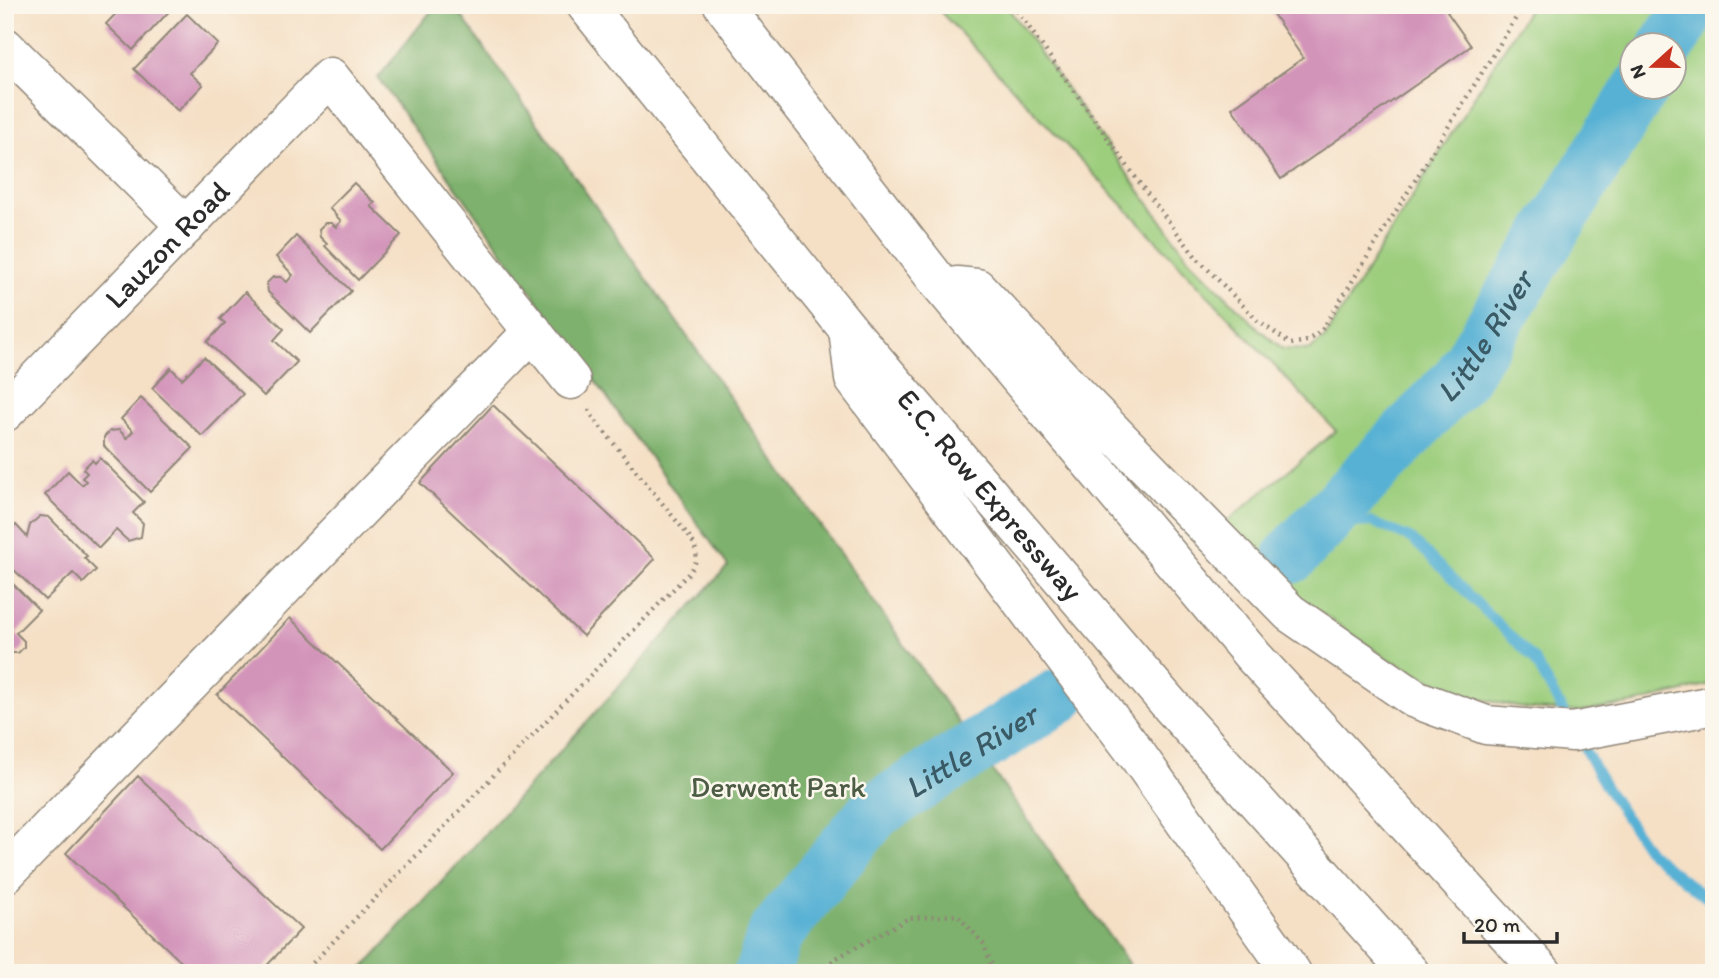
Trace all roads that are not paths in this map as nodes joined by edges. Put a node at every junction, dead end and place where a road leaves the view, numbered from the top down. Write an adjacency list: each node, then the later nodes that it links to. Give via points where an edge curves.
1 (586, 5): 6 (main road, E.C. Row Expressway)
2 (723, 5): 5 (main road)
3 (5, 47): 4 (main road)
4 (186, 226): 7 (main road, Lauzon Road, via 330,77); 9 (main road, Lauzon Road)
5 (940, 284): 10 (main road, via 977,288 1290,613 1415,699 1486,725 1573,732); 14 (main road, via 1253,656)
6 (848, 328): 12 (main road, via 854,379 1138,756); 13 (main road, E.C. Row Expressway, via 1170,705)
7 (533, 331): 8 (main road); 11 (main road)
8 (571, 380)
9 (5, 412)
10 (1714, 705)
11 (5, 874)
12 (1292, 973)
13 (1410, 973)
14 (1543, 973)

